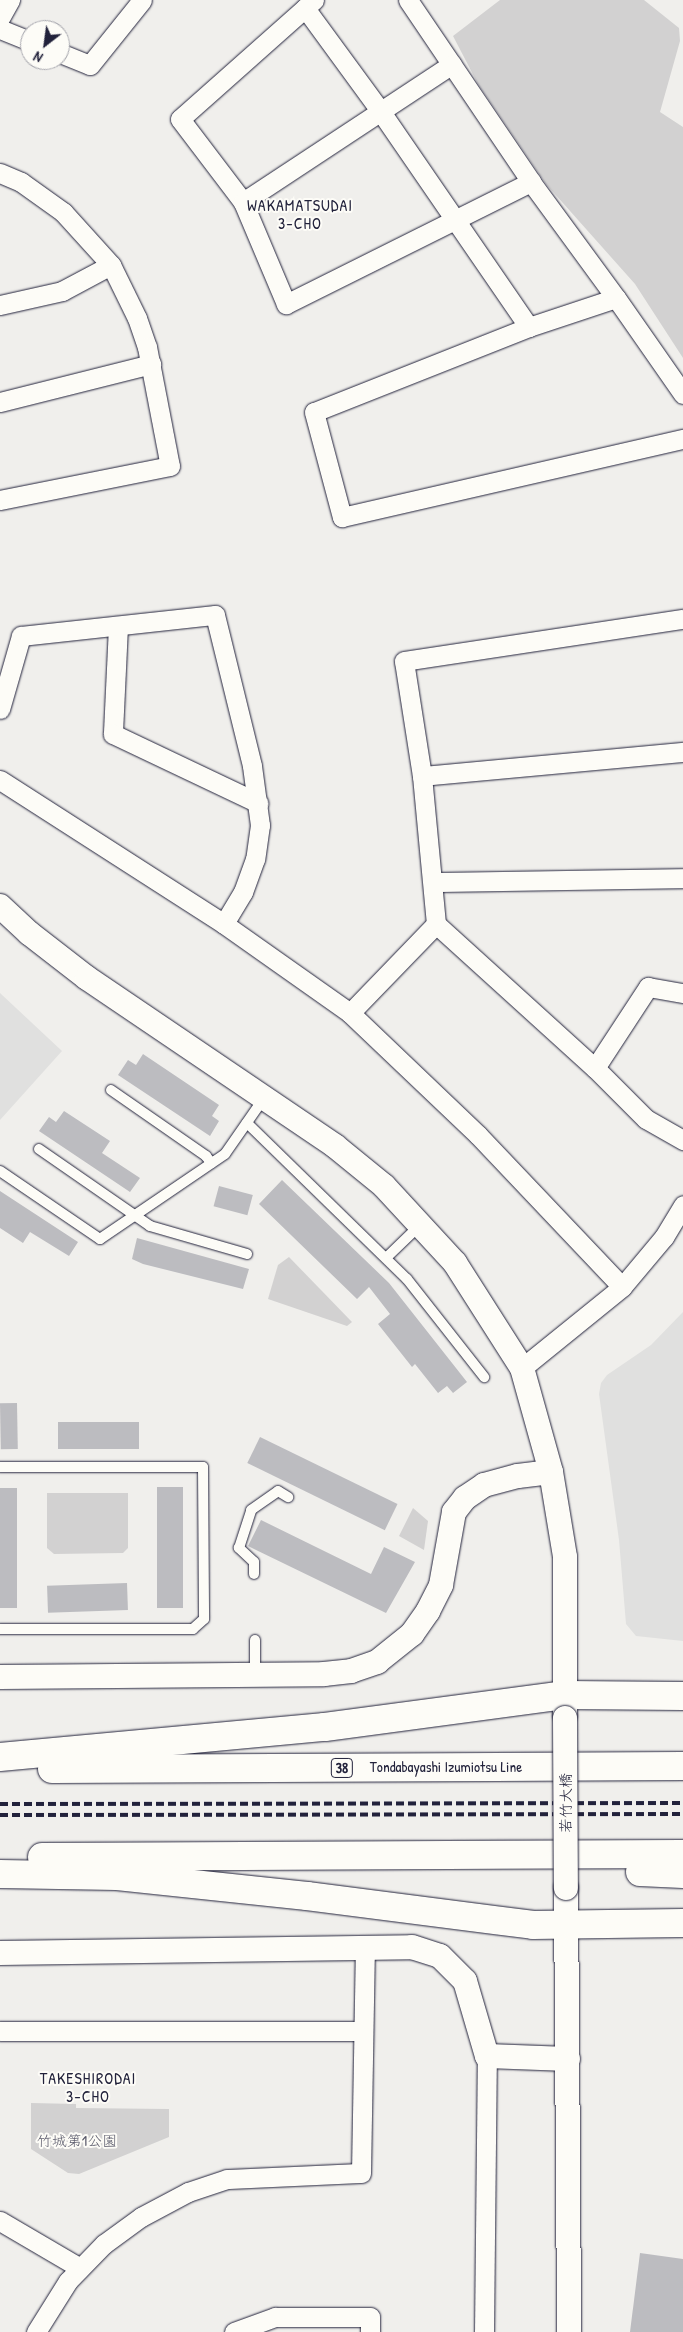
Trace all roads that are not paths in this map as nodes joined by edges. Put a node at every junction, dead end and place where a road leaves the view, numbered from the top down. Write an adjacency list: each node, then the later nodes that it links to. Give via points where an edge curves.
1 (10, 0): 5 (street)
2 (142, 0): 8 (street, via 90,64)
3 (408, 0): 9 (street)
4 (310, 4): 10 (street); 13 (street, via 180,119)
5 (0, 18)
6 (0, 29): 7 (street)
7 (20, 37)
8 (70, 57)
9 (452, 64): 10 (street); 12 (street)
10 (381, 112): 13 (street); 14 (street)
11 (0, 173): 15 (street, via 21,182 63,212)
12 (531, 182): 14 (street); 16 (street)
13 (243, 202): 14 (street, via 286,304)
14 (455, 222): 18 (street)
15 (111, 265): 17 (street, via 62,291); 19 (street, via 137,318)
16 (616, 298): 18 (street); 20 (street)
17 (0, 305)
18 (529, 327): 22 (street, via 314,412 342,517)
19 (151, 364): 21 (street); 23 (street, via 170,466)
20 (683, 394)
21 (0, 402)
22 (683, 439)
23 (0, 500)
24 (683, 619): 28 (street, via 404,661)
25 (118, 626): 26 (street, via 21,636); 30 (street, via 113,734); 30 (street, via 215,615)
26 (0, 709)
27 (683, 752): 28 (street)
28 (422, 776): 32 (street)
29 (0, 780): 34 (street)
30 (258, 804): 34 (street, via 260,825 255,859 243,892)
31 (683, 878): 32 (street)
32 (434, 882): 35 (street)
33 (0, 906): 40 (street, 若竹大橋, via 87,978)
34 (224, 924): 37 (street)
35 (436, 924): 37 (street); 38 (street)
36 (683, 993): 38 (street, via 648,987)
37 (350, 1014): 51 (street, via 478,1135)
38 (595, 1068): 42 (street, via 646,1119)
39 (111, 1090): 44 (lane, via 206,1156)
40 (264, 1098): 41 (lane); 48 (street, 若竹大橋, via 334,1146 384,1186)
41 (247, 1123): 44 (lane, via 225,1154); 50 (lane)
42 (683, 1140)
43 (39, 1149): 47 (lane)
44 (211, 1163): 47 (lane)
45 (0, 1171): 47 (lane, via 100,1239)
46 (683, 1205): 51 (street, via 664,1237)
47 (133, 1217): 49 (lane, via 150,1226)
48 (422, 1224): 50 (lane); 52 (street, 若竹大橋, via 455,1263)
49 (247, 1254)
50 (387, 1257): 53 (lane)
51 (622, 1287): 52 (street)
52 (522, 1368): 55 (street, 若竹大橋)
53 (484, 1377)
54 (0, 1467): 58 (lane, via 203,1467 204,1620 193,1629)
55 (550, 1472): 60 (street, via 484,1485 465,1498 454,1512 441,1585 428,1611 412,1634 377,1662 351,1671 324,1674); 63 (street, 若竹大橋, via 565,1557)
56 (288, 1497): 57 (lane, via 278,1492 250,1510 240,1548 254,1562)
57 (254, 1574)
58 (0, 1629)
59 (255, 1640): 60 (lane)
60 (255, 1673): 61 (street)
61 (0, 1677)
62 (683, 1696): 63 (main road)
63 (566, 1706): 64 (main road); 73 (street, 若竹大橋, bridge)
64 (0, 1757)
65 (683, 1766): 66 (main road, Tondabayashi Izumiotsu Line / 38)
66 (0, 1769)
67 (683, 1854): 68 (main road)
68 (346, 1856): 69 (main road); 71 (main road)
69 (0, 1857)
70 (0, 1874): 73 (main road, via 117,1876 533,1925)
71 (683, 1874)
72 (683, 1922): 73 (main road)
73 (566, 1924): 79 (street, 若竹大橋)
74 (365, 1949): 75 (street); 77 (street); 78 (street, via 426,1950 455,1967 465,1981)
75 (0, 1953)
76 (0, 2031): 77 (street)
77 (363, 2031): 81 (street, via 361,2174 227,2179 141,2217 104,2244)
78 (487, 2056): 79 (street); 85 (street)
79 (568, 2059): 86 (street, 若竹大橋)
80 (0, 2221): 81 (street)
81 (80, 2268): 82 (street, via 68,2281)
82 (36, 2332)
83 (234, 2332): 84 (street, via 275,2317 370,2317)
84 (370, 2332)
85 (484, 2332)
86 (568, 2332)

